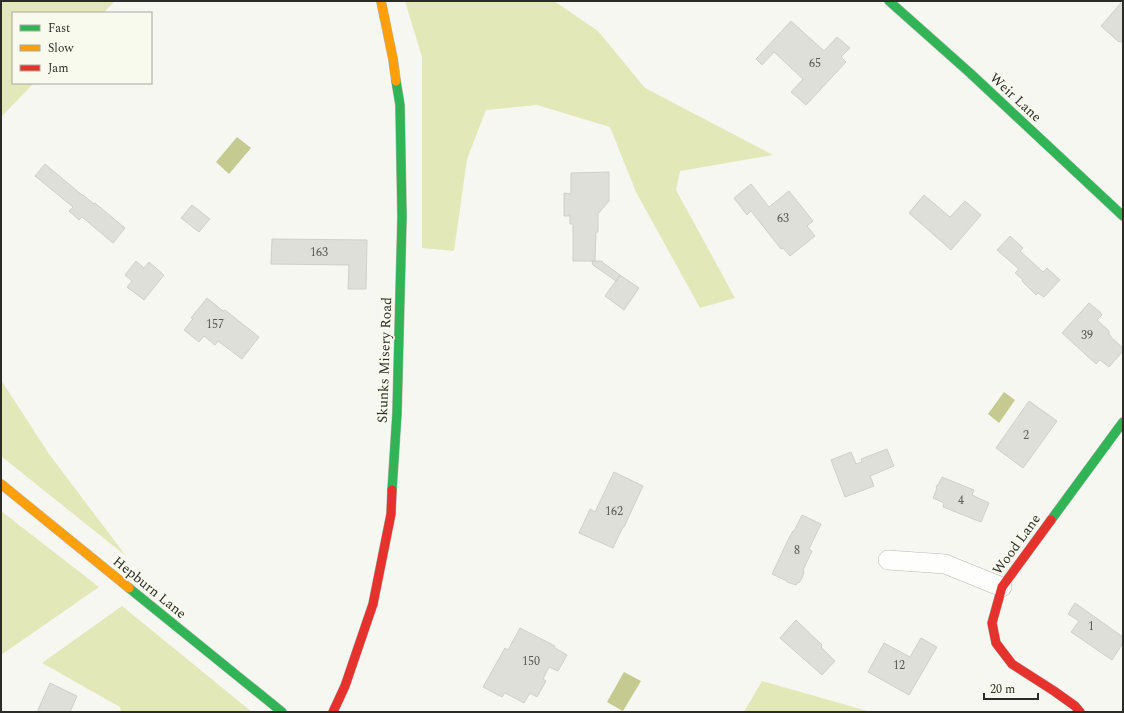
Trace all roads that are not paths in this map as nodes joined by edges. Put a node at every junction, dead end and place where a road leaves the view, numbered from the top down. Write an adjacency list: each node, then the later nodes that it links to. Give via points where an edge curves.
1 (381, 1): 9 (street, Skunks Misery Road, via 400,105 402,209 397,413 391,514 373,604 345,686)
2 (889, 1): 3 (street, Weir Lane)
3 (1123, 216)
4 (1123, 422): 7 (street, Wood Lane)
5 (1, 484): 8 (street, Hepburn Lane)
6 (888, 560): 7 (street, via 945,564)
7 (1002, 587): 10 (street, Wood Lane, via 992,623 996,643 1012,664 1054,690)
8 (282, 712)
9 (333, 712)
10 (1080, 712)

